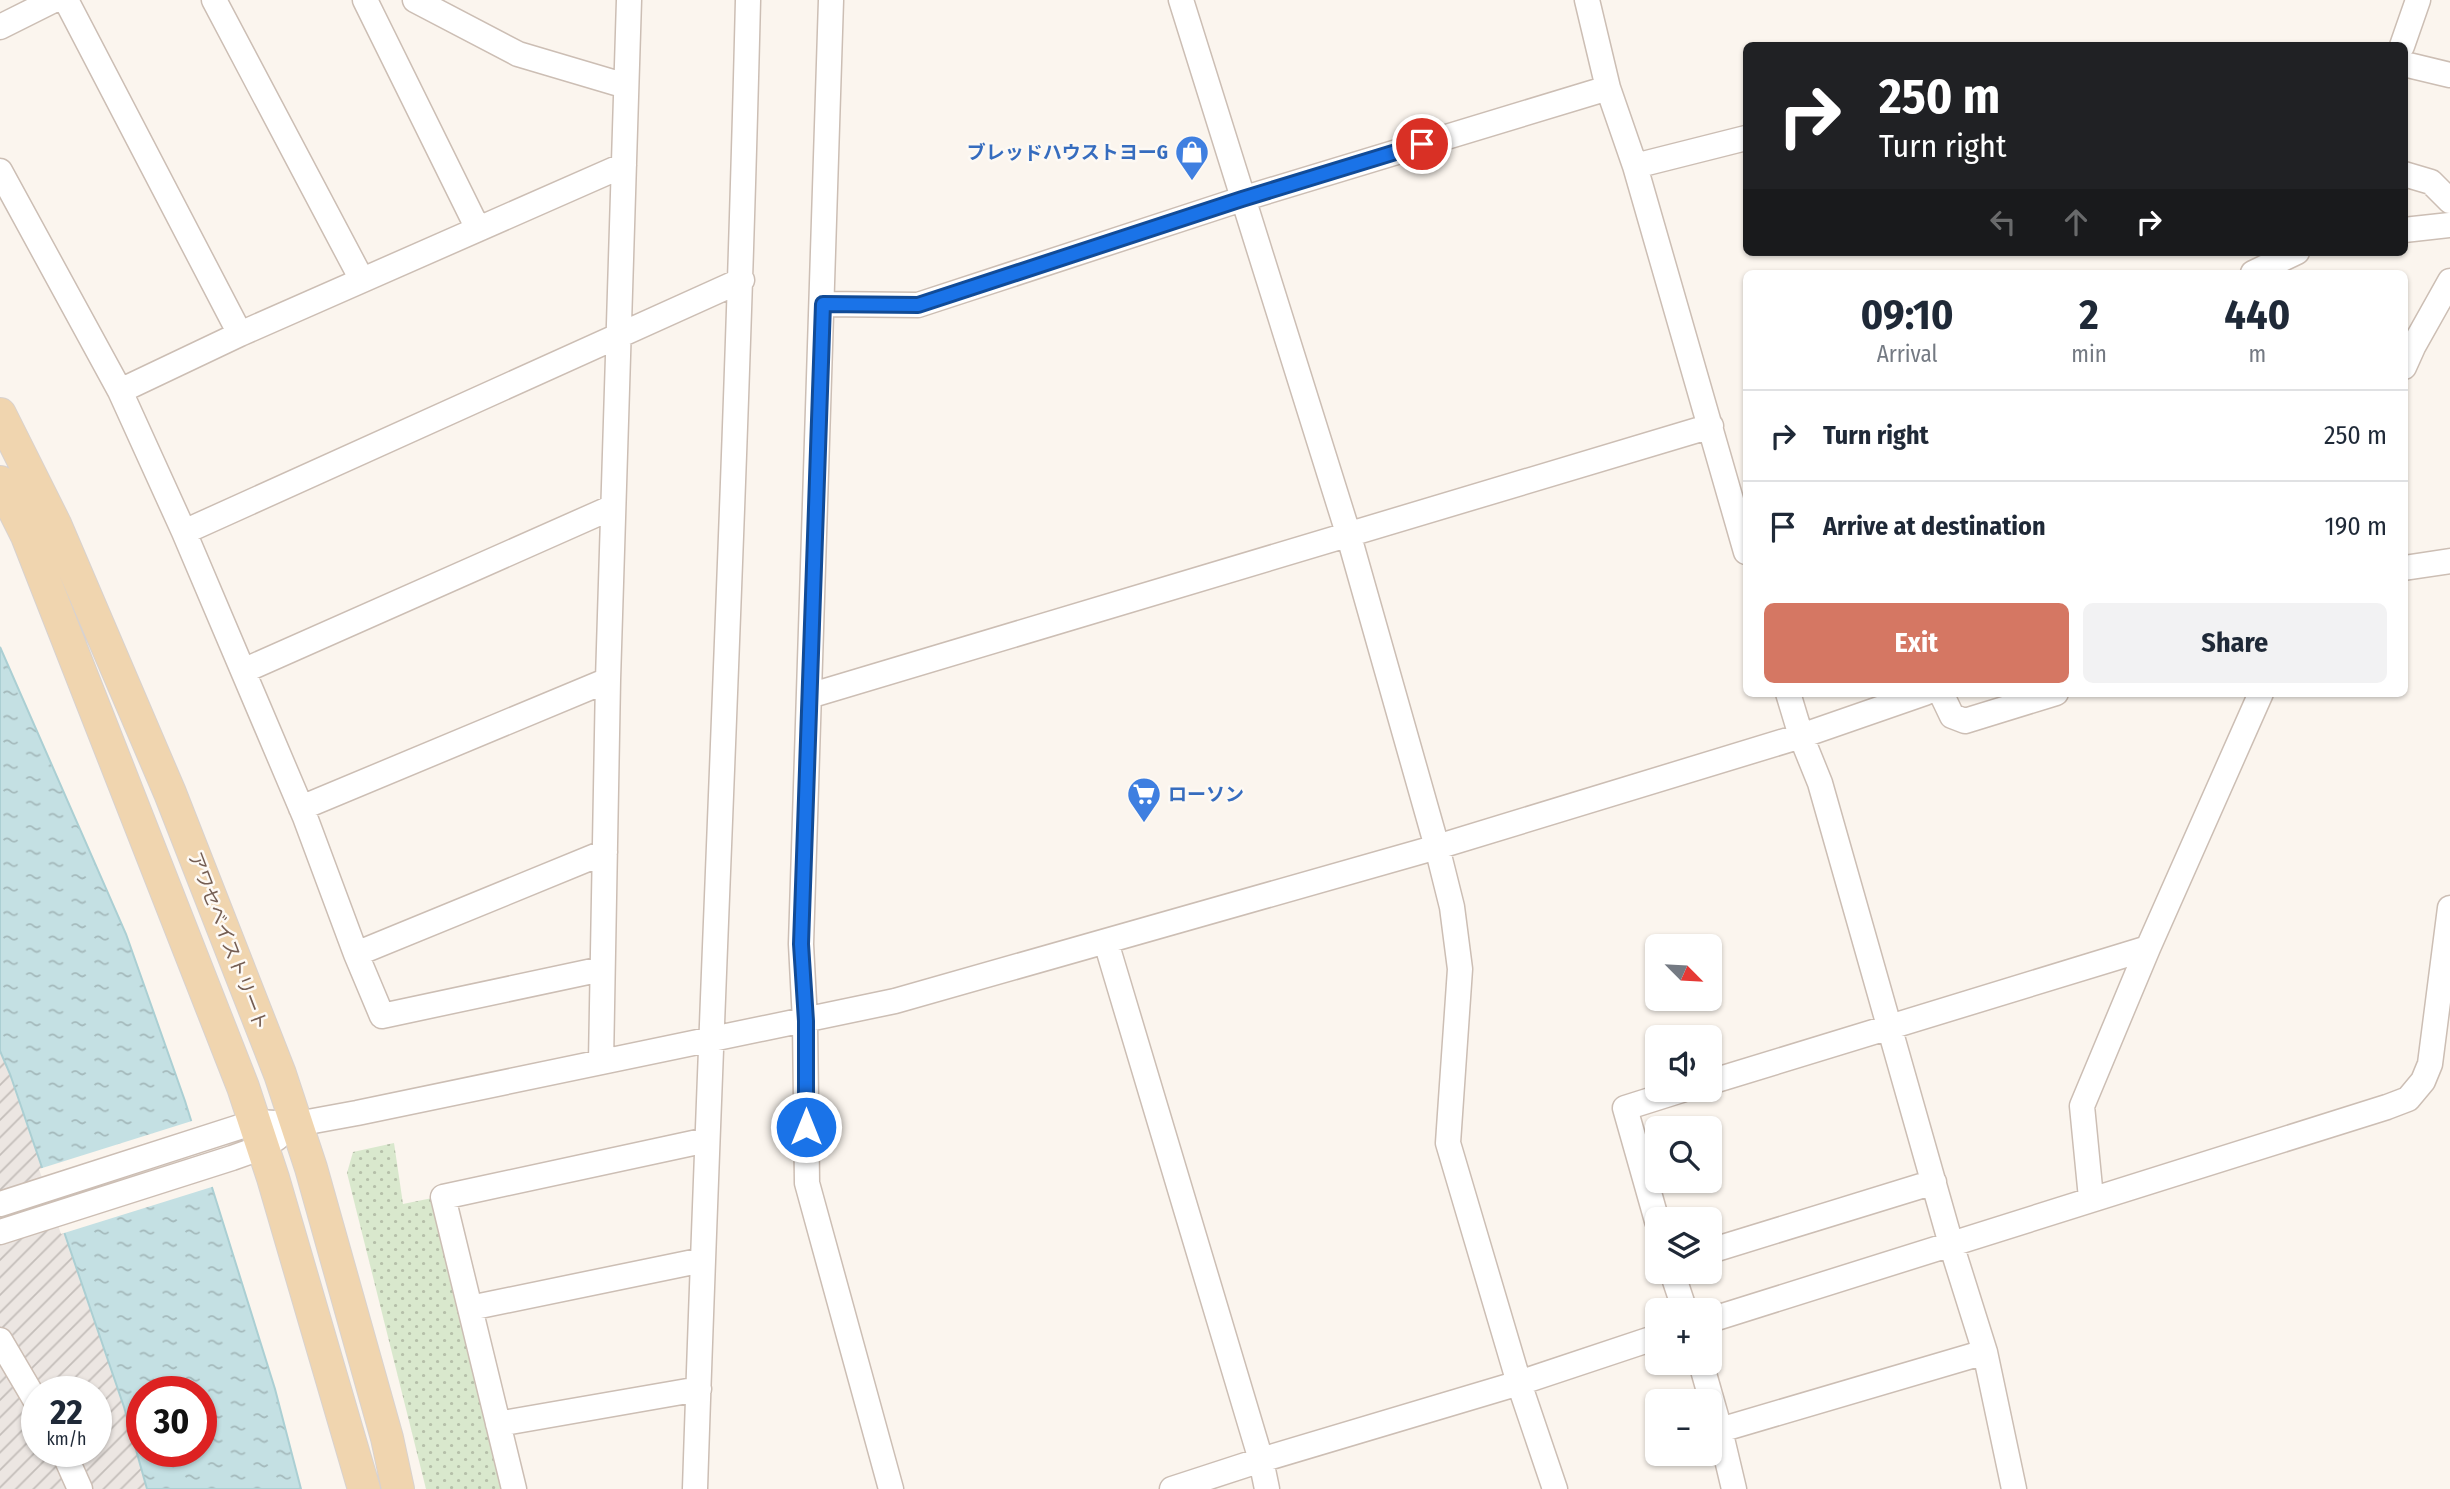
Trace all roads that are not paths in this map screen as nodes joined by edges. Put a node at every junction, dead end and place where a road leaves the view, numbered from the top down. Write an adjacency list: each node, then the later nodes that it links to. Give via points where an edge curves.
1 (54, 0): 12 (street)
2 (66, 0): 34 (street)
3 (214, 0): 30 (street)
4 (365, 0): 26 (street)
5 (415, 0): 16 (street, via 518,54)
6 (629, 0): 16 (street)
7 (748, 0): 31 (street)
8 (831, 0): 33 (street)
9 (1181, 0): 23 (street)
10 (1587, 0): 17 (street)
11 (2418, 0): 13 (street)
12 (0, 27)
13 (2403, 42)
14 (2408, 65): 15 (street)
15 (2450, 75)
16 (626, 86): 19 (street)
17 (1608, 88): 20 (street); 23 (street)
18 (1743, 139): 20 (street)
19 (624, 165): 26 (street); 35 (street)
20 (1635, 166): 39 (street)
21 (0, 171): 37 (street)
22 (2408, 175): 24 (street, via 2431,182)
23 (1242, 199): 33 (street, via 918,305); 43 (street)
24 (2450, 201)
25 (2450, 225): 27 (street)
26 (478, 229): 30 (street)
27 (2408, 230)
28 (2289, 256): 29 (street)
29 (2259, 270)
30 (362, 280): 34 (street)
31 (742, 280): 35 (street); 66 (street)
32 (2450, 281): 36 (street)
33 (823, 304): 49 (street)
34 (240, 334): 37 (street)
35 (617, 336): 41 (street); 42 (street)
36 (2408, 358)
37 (120, 391): 42 (street)
38 (0, 414): 70 (main road, アワセベイストリート, via 55,524 170,793)
39 (1711, 426): 43 (street); 44 (street)
40 (0, 482): 71 (main road, アワセベイストリート, via 27,536)
41 (613, 507): 47 (street); 48 (street)
42 (184, 531): 47 (street)
43 (1348, 533): 49 (street); 57 (street)
44 (1743, 541)
45 (2450, 561): 46 (street)
46 (2408, 567)
47 (243, 671): 56 (street)
48 (608, 680): 56 (street); 58 (street)
49 (809, 696): 64 (street, via 801,944)
50 (1789, 697): 55 (street)
51 (1913, 697): 55 (street)
52 (1943, 697): 53 (street, via 1952,716 1965,721)
53 (2043, 697)
54 (2258, 697): 61 (street)
55 (1801, 736): 57 (street); 65 (street, via 1820,783)
56 (301, 808): 62 (street)
57 (1437, 846): 60 (street); 87 (street, via 1452,907 1460,969 1448,1143)
58 (605, 852): 62 (street); 63 (street)
59 (2450, 908): 74 (street, via 2430,1064 2408,1099)
60 (1106, 942): 64 (street); 92 (street)
61 (2148, 948): 65 (street); 74 (street, via 2082,1106)
62 (356, 954): 63 (street, via 382,1016)
63 (601, 969): 67 (street)
64 (806, 1021): 66 (street); 99 (street, via 807,1182)
65 (1890, 1027): 68 (street); 73 (street)
66 (710, 1040): 67 (street); 72 (street)
67 (601, 1062): 70 (street)
68 (1722, 1078)
69 (1645, 1102): 76 (street, via 1625,1108)
70 (297, 1124): 71 (street); 96 (main road, アワセベイストリート)
71 (259, 1135): 75 (street, via 224,1133); 77 (street, via 232,1158); 95 (main road, アワセベイストリート)
72 (707, 1140): 80 (street); 81 (street, via 443,1197)
73 (1934, 1182): 78 (street); 79 (street)
74 (2091, 1198): 78 (street)
75 (9, 1202)
76 (1653, 1207)
77 (0, 1232)
78 (1951, 1244): 82 (street); 85 (street)
79 (1722, 1247)
80 (703, 1260): 81 (street); 88 (street)
81 (470, 1308): 89 (street)
82 (1722, 1316)
83 (0, 1340): 86 (street)
84 (1645, 1341): 87 (street)
85 (1985, 1352): 90 (street); 104 (street)
86 (21, 1376)
87 (1519, 1384): 92 (street); 102 (street)
88 (699, 1389): 89 (street); 98 (street)
89 (498, 1424): 97 (street)
90 (1722, 1429)
91 (1722, 1438): 103 (street)
92 (1261, 1460): 100 (street); 101 (street)
93 (70, 1467): 94 (street)
94 (80, 1489)
95 (364, 1489)
96 (398, 1489)
97 (514, 1489)
98 (695, 1489)
99 (891, 1489)
100 (1172, 1489)
101 (1267, 1489)
102 (1555, 1489)
103 (1734, 1489)
104 (2014, 1489)

